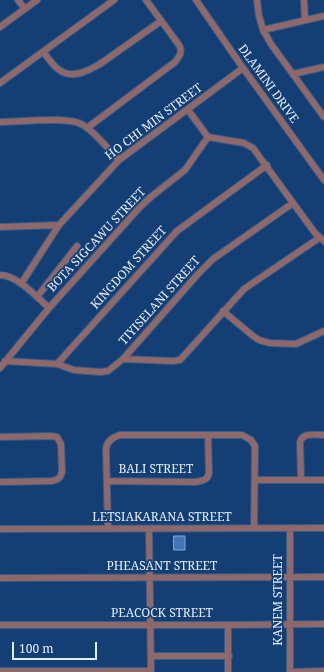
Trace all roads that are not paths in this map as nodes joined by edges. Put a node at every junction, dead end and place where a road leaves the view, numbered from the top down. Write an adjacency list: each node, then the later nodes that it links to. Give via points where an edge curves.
1 (18, 0): 8 (street)
2 (38, 0): 8 (street)
3 (114, 0): 14 (street)
4 (146, 0): 11 (street)
5 (257, 0): 13 (street)
6 (304, 0): 10 (street)
7 (198, 1): 16 (street, DLAMINI DRIVE)
8 (25, 9): 12 (street)
9 (324, 16): 10 (street)
10 (305, 20): 13 (street)
11 (161, 21): 14 (street, via 92,69 76,74 58,70); 22 (street, via 181,48 178,58)
12 (0, 27)
13 (263, 30): 17 (street)
14 (43, 52): 18 (street)
15 (324, 67): 17 (street)
16 (243, 68): 19 (street, HO CHI MIN STREET); 26 (street, DLAMINI DRIVE)
17 (292, 74): 20 (street)
18 (0, 83)
19 (188, 110): 23 (street); 24 (street, HO CHI MIN STREET)
20 (324, 118)
21 (0, 122): 22 (street, via 70,121)
22 (87, 128): 24 (street)
23 (208, 137): 25 (street, via 249,145); 35 (street, BOTA SIGCAWU STREET, via 185,170 140,207)
24 (119, 160): 28 (street, HO CHI MIN STREET)
25 (267, 166): 27 (street); 40 (street, KINGDOM STREET, via 177,231)
26 (324, 180)
27 (293, 202): 30 (street); 38 (street, TIYISELANI STREET, via 213,259)
28 (59, 225): 29 (street); 33 (street, HO CHI MIN STREET)
29 (0, 227)
30 (322, 240): 36 (street, via 250,284)
31 (76, 246): 34 (street)
32 (0, 275): 33 (street, via 11,277)
33 (21, 284): 34 (street)
34 (37, 298): 35 (street)
35 (49, 308): 39 (street, BOTA SIGCAWU STREET)
36 (223, 311): 37 (street, via 253,336 270,343 296,344); 38 (street, via 180,360)
37 (324, 331)
38 (123, 360): 40 (street, TIYISELANI STREET, via 104,372 74,370)
39 (5, 362): 40 (street); 41 (street, BOTA SIGCAWU STREET)
40 (57, 364)
41 (0, 368)
42 (208, 435): 45 (street, via 242,435 251,440 255,446); 48 (street, via 116,436 106,446); 48 (street, BALI STREET, via 209,473 205,480)
43 (324, 435): 46 (street, via 305,435 301,439)
44 (0, 436): 49 (street, via 57,437 61,444 62,472 58,479 52,481)
45 (255, 480): 46 (street); 50 (street)
46 (302, 480): 47 (street)
47 (324, 480)
48 (108, 481): 54 (street)
49 (0, 482)
50 (254, 528): 51 (street, LETSIAKARANA STREET); 55 (street, LETSIAKARANA STREET)
51 (290, 528): 52 (street, LETSIAKARANA STREET); 56 (street, KANEM STREET)
52 (324, 528)
53 (0, 529): 54 (street, LETSIAKARANA STREET)
54 (108, 529): 55 (street, LETSIAKARANA STREET)
55 (149, 529): 59 (street)
56 (290, 577): 57 (street, PHEASANT STREET); 59 (street, PHEASANT STREET); 61 (street, KANEM STREET)
57 (324, 577)
58 (0, 578): 59 (street, PHEASANT STREET)
59 (150, 578): 60 (street)
60 (150, 624): 63 (street, PEACOCK STREET); 64 (street, PEACOCK STREET); 65 (street)
61 (289, 624): 62 (street, PEACOCK STREET); 64 (street, PEACOCK STREET); 70 (street, KANEM STREET)
62 (324, 624)
63 (0, 625)
64 (228, 626): 66 (street)
65 (151, 656): 66 (street); 67 (street)
66 (229, 656): 69 (street)
67 (151, 671): 68 (street)
68 (0, 672)
69 (228, 672)
70 (290, 672): 71 (street)
71 (324, 672)

